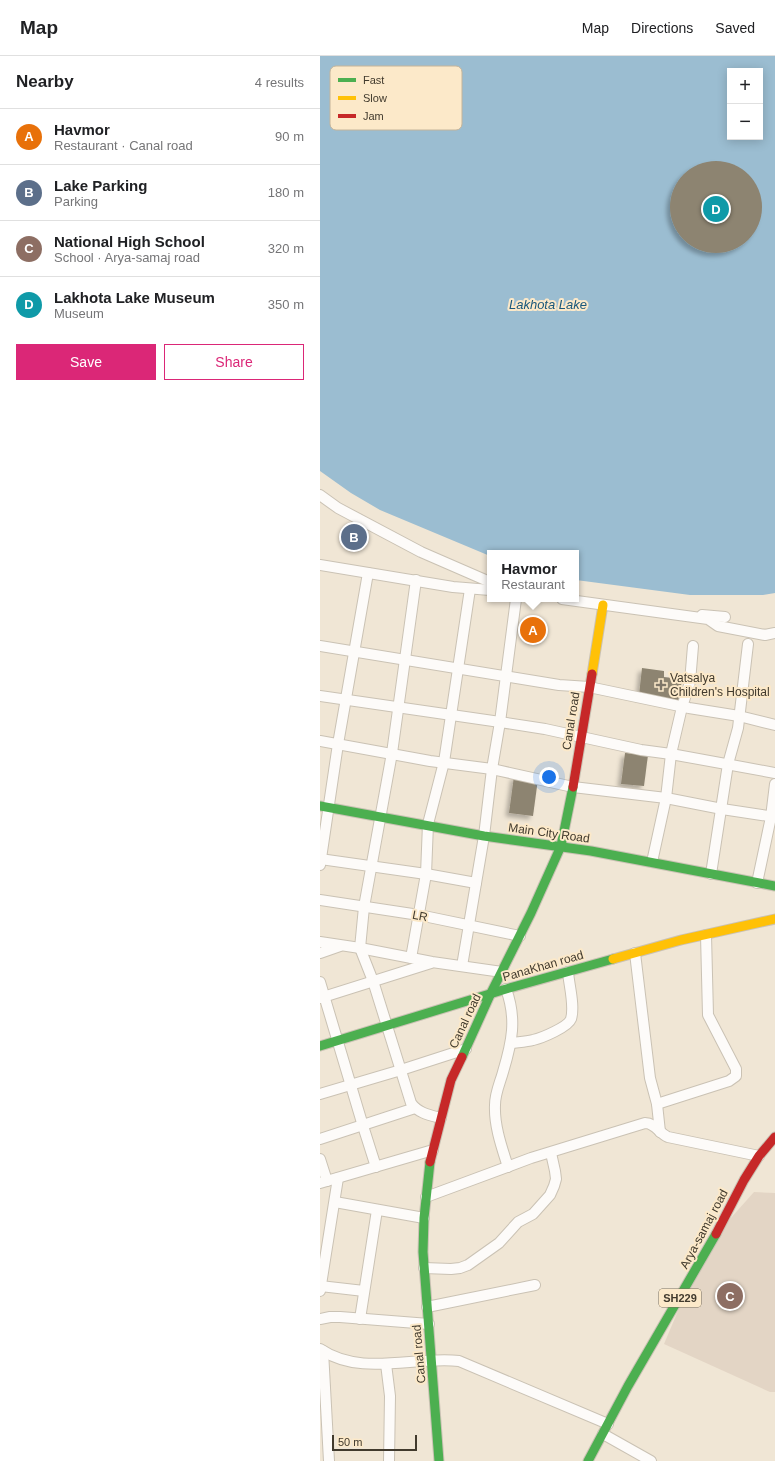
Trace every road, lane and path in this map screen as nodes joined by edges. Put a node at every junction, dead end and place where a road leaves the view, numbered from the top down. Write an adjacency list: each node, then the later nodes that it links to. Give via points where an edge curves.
1 (320, 495): 5 (street, via 338,508 421,552)
2 (320, 566): 3 (street)
3 (368, 573): 4 (street); 17 (street)
4 (416, 580): 6 (street); 18 (street)
5 (487, 581)
6 (470, 589): 7 (street); 19 (street)
7 (487, 590)
8 (579, 601): 11 (street)
9 (579, 601): 11 (street)
10 (516, 602): 20 (street)
11 (603, 604): 12 (street); 13 (street, via 708,619 718,626 765,635); 21 (street, Canal road)
12 (725, 617)
13 (775, 634)
14 (748, 644): 27 (street)
15 (320, 646): 17 (street)
16 (693, 646): 25 (street, via 690,682)
17 (354, 651): 18 (street); 23 (street)
18 (406, 659): 19 (street); 24 (street)
19 (458, 668): 20 (street); 26 (street)
20 (506, 677): 21 (street); 28 (street)
21 (589, 687): 25 (street); 30 (street, Canal road)
22 (320, 696): 23 (street)
23 (346, 699): 24 (street); 32 (street)
24 (399, 707): 26 (street); 33 (street)
25 (682, 707): 27 (street); 34 (street)
26 (450, 714): 28 (street); 35 (street)
27 (739, 716): 29 (street); 36 (street)
28 (500, 722): 30 (street); 37 (street)
29 (775, 725)
30 (581, 738): 34 (street); 40 (street, Canal road)
31 (320, 741): 32 (street)
32 (338, 744): 33 (street); 42 (street)
33 (392, 753): 35 (street); 44 (street)
34 (671, 754): 36 (street); 41 (street)
35 (444, 762): 37 (street); 46 (street)
36 (728, 764): 38 (street); 43 (street)
37 (492, 769): 40 (street); 47 (street)
38 (775, 773)
39 (775, 784): 45 (street)
40 (573, 787): 41 (street); 48 (street, Canal road)
41 (666, 798): 43 (street); 50 (street)
42 (324, 807): 44 (street, Main City Road); 49 (street)
43 (722, 809): 45 (street); 53 (street)
44 (381, 817): 46 (street, Main City Road); 51 (street)
45 (773, 817): 55 (street)
46 (428, 824): 47 (street, Main City Road); 52 (street)
47 (484, 836): 48 (street, Main City Road); 54 (street)
48 (561, 846): 50 (street, Main City Road); 63 (street, Canal road)
49 (320, 861): 51 (street)
50 (652, 862): 53 (street, Main City Road)
51 (372, 867): 52 (street); 58 (street)
52 (426, 874): 54 (street); 59 (street)
53 (711, 874): 55 (street, Main City Road)
54 (476, 883): 61 (street)
55 (757, 883): 56 (street, Main City Road)
56 (775, 886)
57 (320, 900): 58 (street, LR)
58 (364, 907): 59 (street, LR); 66 (street)
59 (419, 915): 61 (street, LR); 69 (street)
60 (775, 919): 62 (street, PanaKhan road)
61 (469, 926): 63 (street, LR); 71 (street)
62 (706, 935): 68 (street, PanaKhan road); 87 (street, via 708,1016 736,1069 736,1076 729,1081)
63 (520, 936): 72 (street, Canal road)
64 (320, 942): 65 (street)
65 (340, 946): 66 (street); 67 (street)
66 (360, 948): 69 (street); 74 (street)
67 (320, 953)
68 (635, 953): 73 (street, PanaKhan road); 87 (street, via 650,1078)
69 (411, 958): 70 (street)
70 (432, 962): 71 (street); 74 (street)
71 (462, 966): 72 (street)
72 (502, 972): 77 (street, Canal road)
73 (568, 972): 76 (street, PanaKhan road); 81 (street, via 571,1013 568,1023 534,1040)
74 (373, 981): 78 (street); 79 (street)
75 (320, 982): 78 (street)
76 (506, 988): 77 (street, PanaKhan road); 81 (street, via 513,1014)
77 (491, 993): 79 (street, PanaKhan road); 83 (street, Canal road)
78 (322, 997): 80 (street)
79 (386, 1025): 80 (street, PanaKhan road); 84 (street)
80 (337, 1041): 82 (street, PanaKhan road); 85 (street)
81 (511, 1043): 99 (street, via 495,1104 496,1123)
82 (320, 1046)
83 (466, 1049): 84 (street); 89 (street, Canal road, via 451,1080)
84 (400, 1070): 85 (street); 88 (street)
85 (351, 1085): 86 (street); 90 (street)
86 (320, 1094)
87 (657, 1104): 91 (street)
88 (415, 1108): 89 (street); 90 (street)
89 (441, 1118): 94 (street, Canal road)
90 (363, 1126): 93 (street); 98 (street)
91 (660, 1132): 95 (street, via 653,1124 645,1123); 96 (street, via 668,1137)
92 (775, 1137): 96 (street, Arya-samaj road / SH229)
93 (320, 1140)
94 (432, 1150): 98 (street); 102 (street, Canal road)
95 (551, 1153): 99 (street); 106 (street, via 556,1171 554,1186 550,1195 533,1214 518,1222 499,1243 468,1265 451,1269)
96 (759, 1156): 117 (street, Arya-samaj road / SH229)
97 (320, 1159): 101 (street)
98 (376, 1166): 100 (street)
99 (508, 1168): 102 (street)
100 (338, 1178): 101 (street); 103 (street)
101 (323, 1182)
102 (426, 1197): 105 (street, Canal road)
103 (335, 1202): 104 (street); 108 (street)
104 (377, 1210): 105 (street); 109 (street)
105 (424, 1218): 106 (street, Canal road)
106 (424, 1268): 110 (street, Canal road)
107 (535, 1285): 110 (street)
108 (320, 1288): 109 (street)
109 (364, 1291): 112 (street)
110 (427, 1307): 113 (street, Canal road)
111 (320, 1319): 112 (street)
112 (360, 1319): 113 (street)
113 (428, 1324): 115 (street, Canal road)
114 (321, 1350): 116 (street, via 352,1363); 119 (street)
115 (432, 1361): 116 (street); 117 (street, via 459,1361); 121 (street, Canal road)
116 (386, 1364): 120 (street, via 390,1396)
117 (608, 1424): 118 (street, Arya-samaj road / SH229)
118 (602, 1434): 122 (street, Arya-samaj road / SH229); 123 (street)
119 (329, 1461)
120 (390, 1461)
121 (439, 1461)
122 (588, 1461)
123 (651, 1461)

